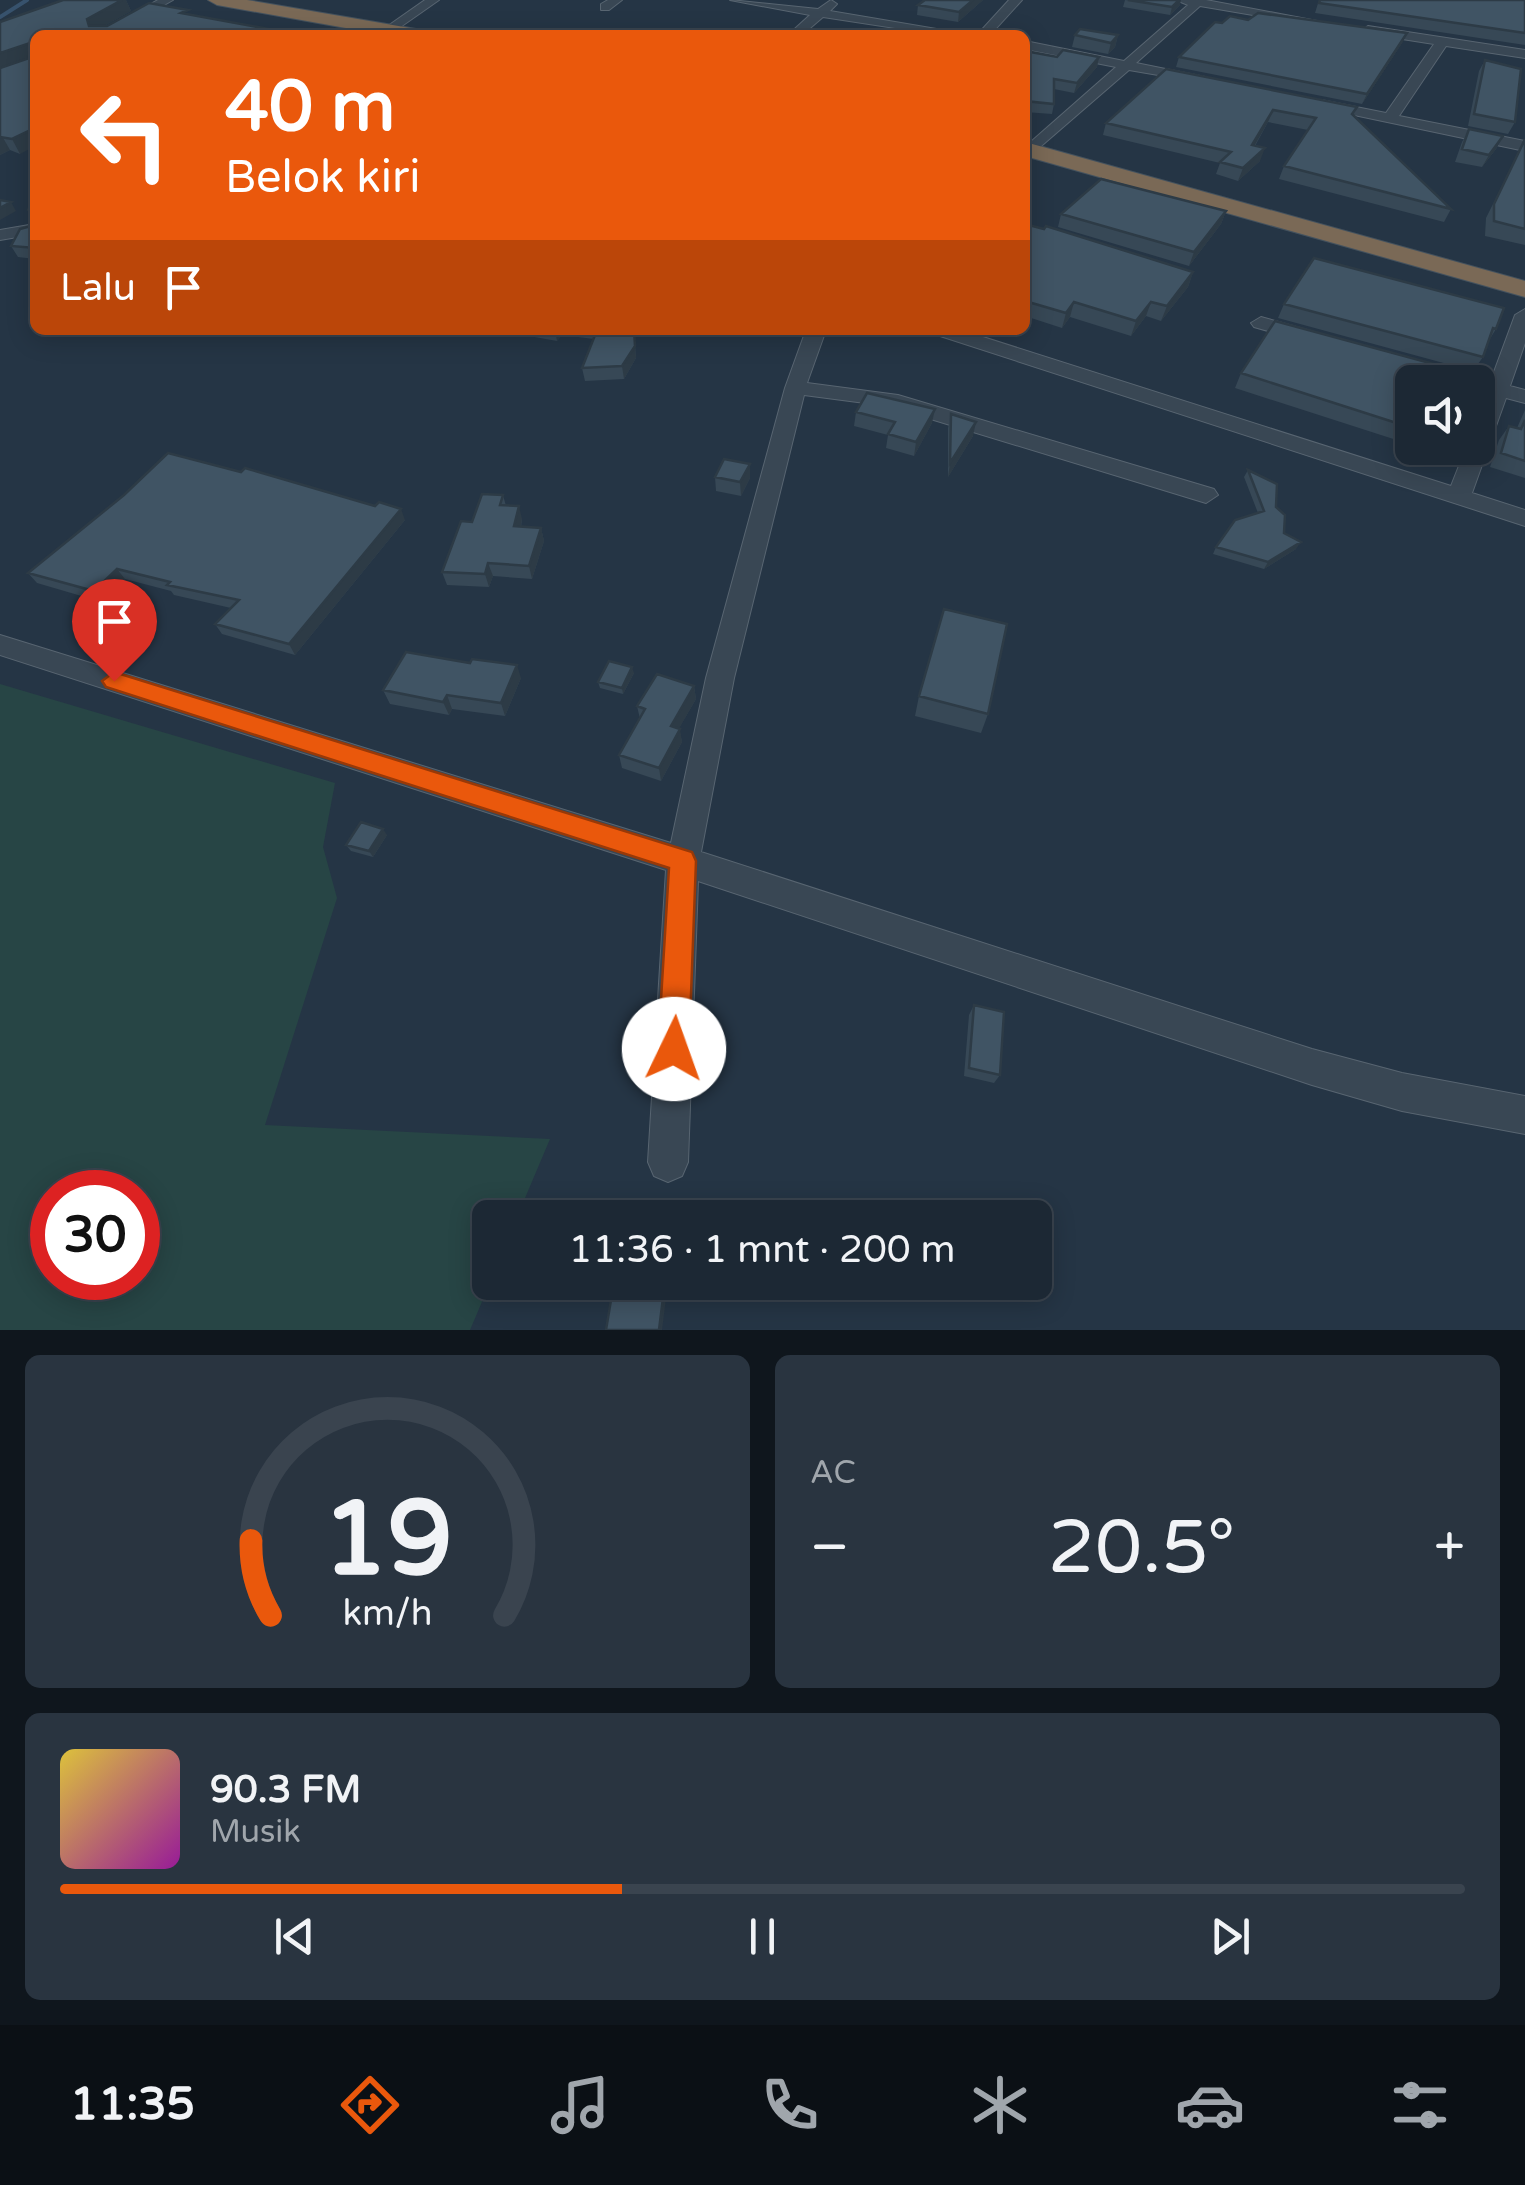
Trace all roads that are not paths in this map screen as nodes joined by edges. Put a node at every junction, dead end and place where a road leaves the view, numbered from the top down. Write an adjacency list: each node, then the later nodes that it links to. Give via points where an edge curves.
1 (168, 0): 13 (street)
2 (217, 0): 15 (highway)
3 (421, 0): 16 (street)
4 (433, 0): 17 (street)
5 (736, 0): 10 (street)
6 (836, 0): 10 (street)
7 (1016, 0): 20 (street)
8 (192, 1): 14 (highway)
9 (1194, 1): 11 (street); 24 (street)
10 (823, 12): 18 (street); 19 (street)
11 (1329, 24)
12 (1348, 26): 21 (street)
13 (111, 30)
14 (361, 30)
15 (364, 30)
16 (383, 30)
17 (384, 30)
18 (800, 30)
19 (935, 30)
20 (988, 30)
21 (1442, 42): 23 (street); 27 (street)
22 (1030, 46): 24 (street)
23 (1525, 54)
24 (1127, 66): 25 (street); 28 (street)
25 (1221, 84)
26 (1296, 100): 27 (street)
27 (1390, 118): 29 (street)
28 (1030, 146)
29 (1525, 146)
30 (1030, 149): 34 (highway)
31 (1030, 149): 35 (highway)
32 (30, 230): 33 (street)
33 (0, 235)
34 (1525, 280)
35 (1525, 289)
36 (1525, 315): 41 (street)
37 (1261, 323): 40 (street)
38 (814, 335): 42 (street)
39 (957, 335): 47 (street)
40 (1333, 343)
41 (1490, 365)
42 (795, 388): 46 (street, via 890,400); 50 (street, via 720,678)
43 (1495, 388): 44 (street)
44 (1525, 397)
45 (1470, 465): 47 (street)
46 (1206, 495)
47 (1459, 495): 48 (street)
48 (1525, 518)
49 (0, 645): 50 (street)
50 (683, 861): 51 (street, via 1312,1066 1402,1092); 52 (street)
51 (1525, 1115)
52 (668, 1162)

